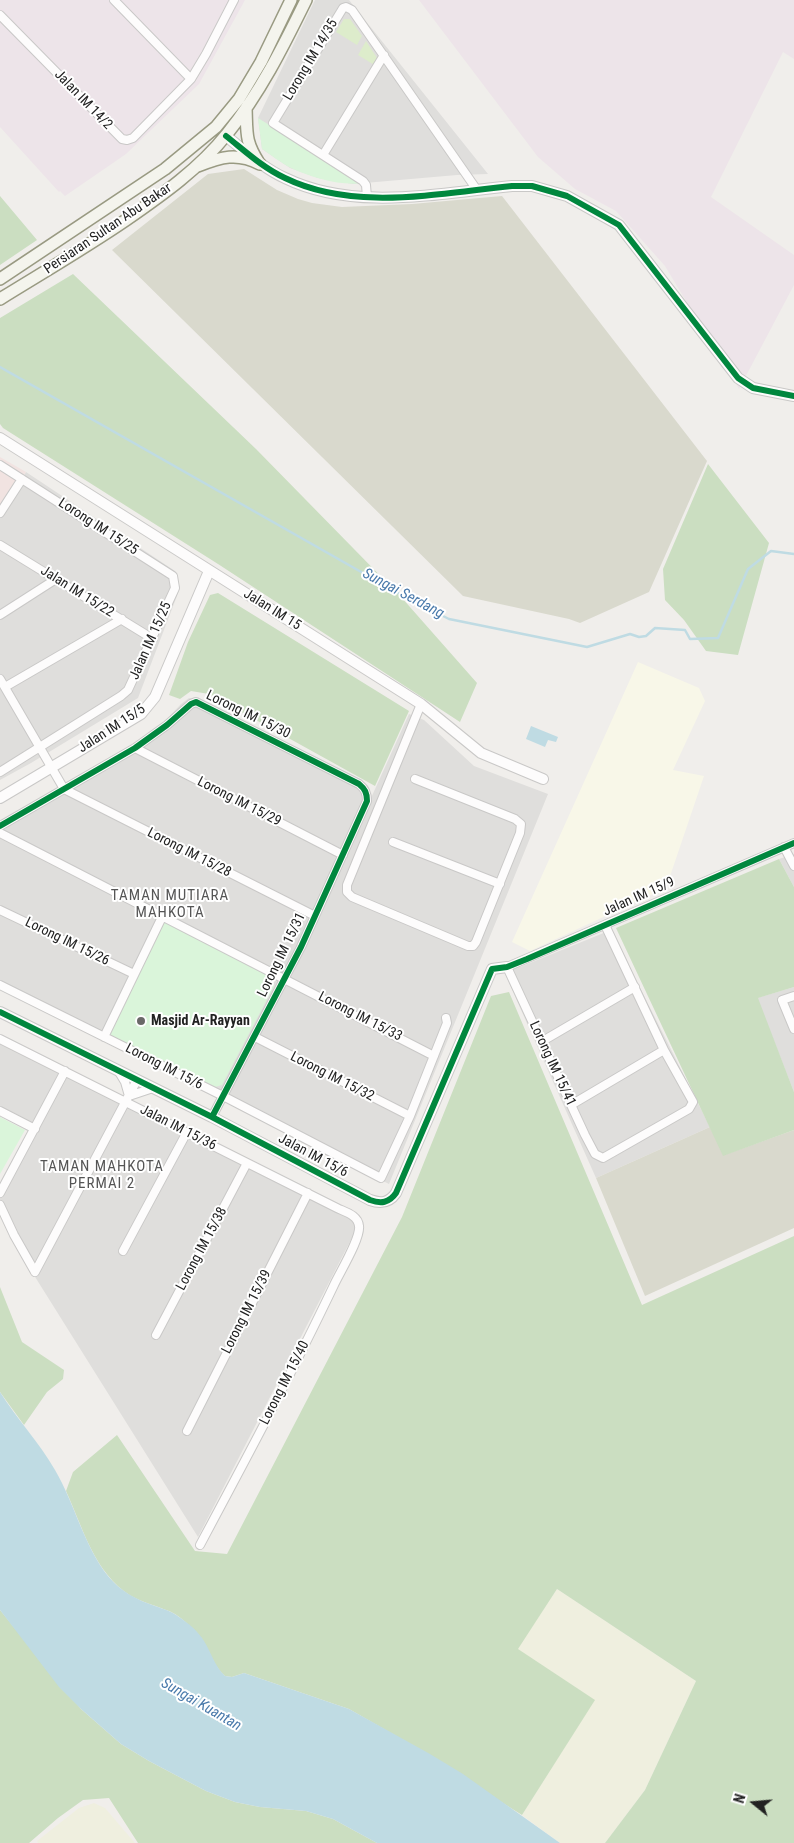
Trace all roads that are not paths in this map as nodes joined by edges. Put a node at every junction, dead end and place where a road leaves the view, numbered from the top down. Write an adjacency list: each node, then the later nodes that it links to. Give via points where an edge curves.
1 (114, 0): 7 (street)
2 (234, 0): 7 (street)
3 (290, 0): 10 (main road, Persiaran Sultan Abu Bakar, via 261,62 239,98 216,127)
4 (306, 0): 8 (main road, Persiaran Sultan Abu Bakar, via 277,59)
5 (0, 15): 7 (street, Jalan IM 14/2, via 122,139 133,138)
6 (384, 56): 11 (street); 11 (street, Lorong IM 14/35, via 352,10 343,8 272,124); 14 (street, Lorong IM 14/35)
7 (191, 79)
8 (246, 108): 9 (main road, Persiaran Sultan Abu Bakar); 12 (main road, via 246,135)
9 (226, 136): 10 (main road, via 210,137 200,146); 12 (street); 13 (main road, Persiaran Sultan Abu Bakar)
10 (192, 147): 16 (main road, Persiaran Sultan Abu Bakar, via 165,169)
11 (322, 155): 15 (street, Lorong IM 14/35, via 365,182)
12 (260, 164): 13 (main road, via 240,156); 15 (street, via 306,187)
13 (194, 168): 17 (main road, Persiaran Sultan Abu Bakar, via 104,235)
14 (477, 190): 15 (street); 18 (street, via 532,186 567,196 619,225 738,378 753,388)
15 (367, 197)
16 (0, 279)
17 (0, 299)
18 (794, 396)
19 (0, 438): 24 (street, Jalan IM 15)
20 (0, 465): 21 (street, Lorong IM 15/25)
21 (22, 478): 22 (street); 25 (street, Lorong IM 15/25)
22 (0, 514)
23 (0, 545): 26 (street, Jalan IM 15/22)
24 (209, 571): 32 (street, Jalan IM 15); 35 (street, Jalan IM 15/5, via 150,705 142,714)
25 (173, 576): 29 (street, Jalan IM 15/25, via 175,588)
26 (56, 579): 27 (street); 28 (street, Jalan IM 15/22)
27 (0, 615)
28 (122, 620): 29 (street, Jalan IM 15/22); 31 (street)
29 (153, 639): 33 (street, Jalan IM 15/25, via 128,690)
30 (0, 679): 31 (street)
31 (5, 687): 33 (street)
32 (420, 704): 38 (street, Jalan IM 15, via 480,753); 49 (street, via 347,885 348,892 352,897 473,946)
33 (40, 748): 35 (street); 36 (street, Jalan IM 15/25)
34 (135, 748): 39 (street, Lorong IM 15/30); 41 (street, Lorong IM 15/30, via 196,702 359,784 367,793); 47 (street, Lorong IM 15/29)
35 (52, 768): 39 (street); 40 (street, Jalan IM 15/5)
36 (0, 772)
37 (415, 779): 49 (street, via 518,820 520,833)
38 (543, 779)
39 (64, 789): 42 (street, Lorong IM 15/30); 52 (street, Lorong IM 15/28)
40 (0, 798)
41 (367, 800): 47 (street, Lorong IM 15/31)
42 (0, 826)
43 (0, 833): 51 (street, Lorong IM 15/33)
44 (393, 842): 49 (street)
45 (794, 843): 46 (street, Jalan IM 15/9)
46 (784, 847): 48 (street); 53 (street, Jalan IM 15/9)
47 (343, 855): 52 (street, Lorong IM 15/31)
48 (794, 866)
49 (500, 884)
50 (0, 910): 56 (street, Lorong IM 15/26)
51 (163, 915): 56 (street); 57 (street, Lorong IM 15/33)
52 (315, 916): 57 (street, Lorong IM 15/31)
53 (605, 925): 54 (street, Jalan IM 15/9); 59 (street)
54 (507, 967): 55 (street, Jalan IM 15/9); 67 (street, Lorong IM 15/41)
55 (492, 969): 79 (street, Jalan IM 15/6, via 396,1193 388,1201 370,1200)
56 (134, 974): 64 (street)
57 (285, 979): 65 (street, Lorong IM 15/31); 69 (street, Lorong IM 15/33)
58 (0, 984): 64 (street, Lorong IM 15/6)
59 (635, 987): 67 (street); 68 (street)
60 (794, 996): 63 (street, via 782,1000)
61 (0, 1012): 70 (street, Jalan IM 15/6)
62 (446, 1018): 69 (street)
63 (794, 1029)
64 (104, 1037): 74 (street, Lorong IM 15/6)
65 (255, 1037): 74 (street, Lorong IM 15/31); 78 (street, Lorong IM 15/32)
66 (0, 1039): 71 (street, Jalan IM 15/36)
67 (541, 1042): 76 (street, Lorong IM 15/41)
68 (664, 1050): 76 (street); 76 (street, Lorong IM 15/41, via 693,1102 682,1113 600,1158 595,1154)
69 (434, 1056): 78 (street)
70 (118, 1070): 72 (street, Jalan IM 15/6); 75 (street, via 125,1082)
71 (65, 1071): 75 (street, Jalan IM 15/36); 80 (street)
72 (138, 1080): 73 (street, Jalan IM 15/6); 75 (street)
73 (153, 1088): 75 (street); 79 (street, Jalan IM 15/6)
74 (223, 1096): 78 (street, Lorong IM 15/6, via 381,1178); 79 (street, Lorong IM 15/31)
75 (128, 1099): 81 (street, Jalan IM 15/36); 85 (street, via 35,1272)
76 (571, 1104)
77 (0, 1112): 80 (street)
78 (410, 1116)
79 (212, 1117)
80 (35, 1129): 83 (street)
81 (186, 1132): 82 (street, Jalan IM 15/36); 87 (street)
82 (247, 1162): 84 (street, Jalan IM 15/36); 88 (street, Lorong IM 15/38)
83 (0, 1193)
84 (308, 1193): 86 (street, Jalan IM 15/36); 89 (street, Lorong IM 15/39)
85 (0, 1205)
86 (357, 1218): 90 (street, Lorong IM 15/40, via 359,1233)
87 (123, 1251)
88 (156, 1334)
89 (187, 1431)
90 (200, 1545)

